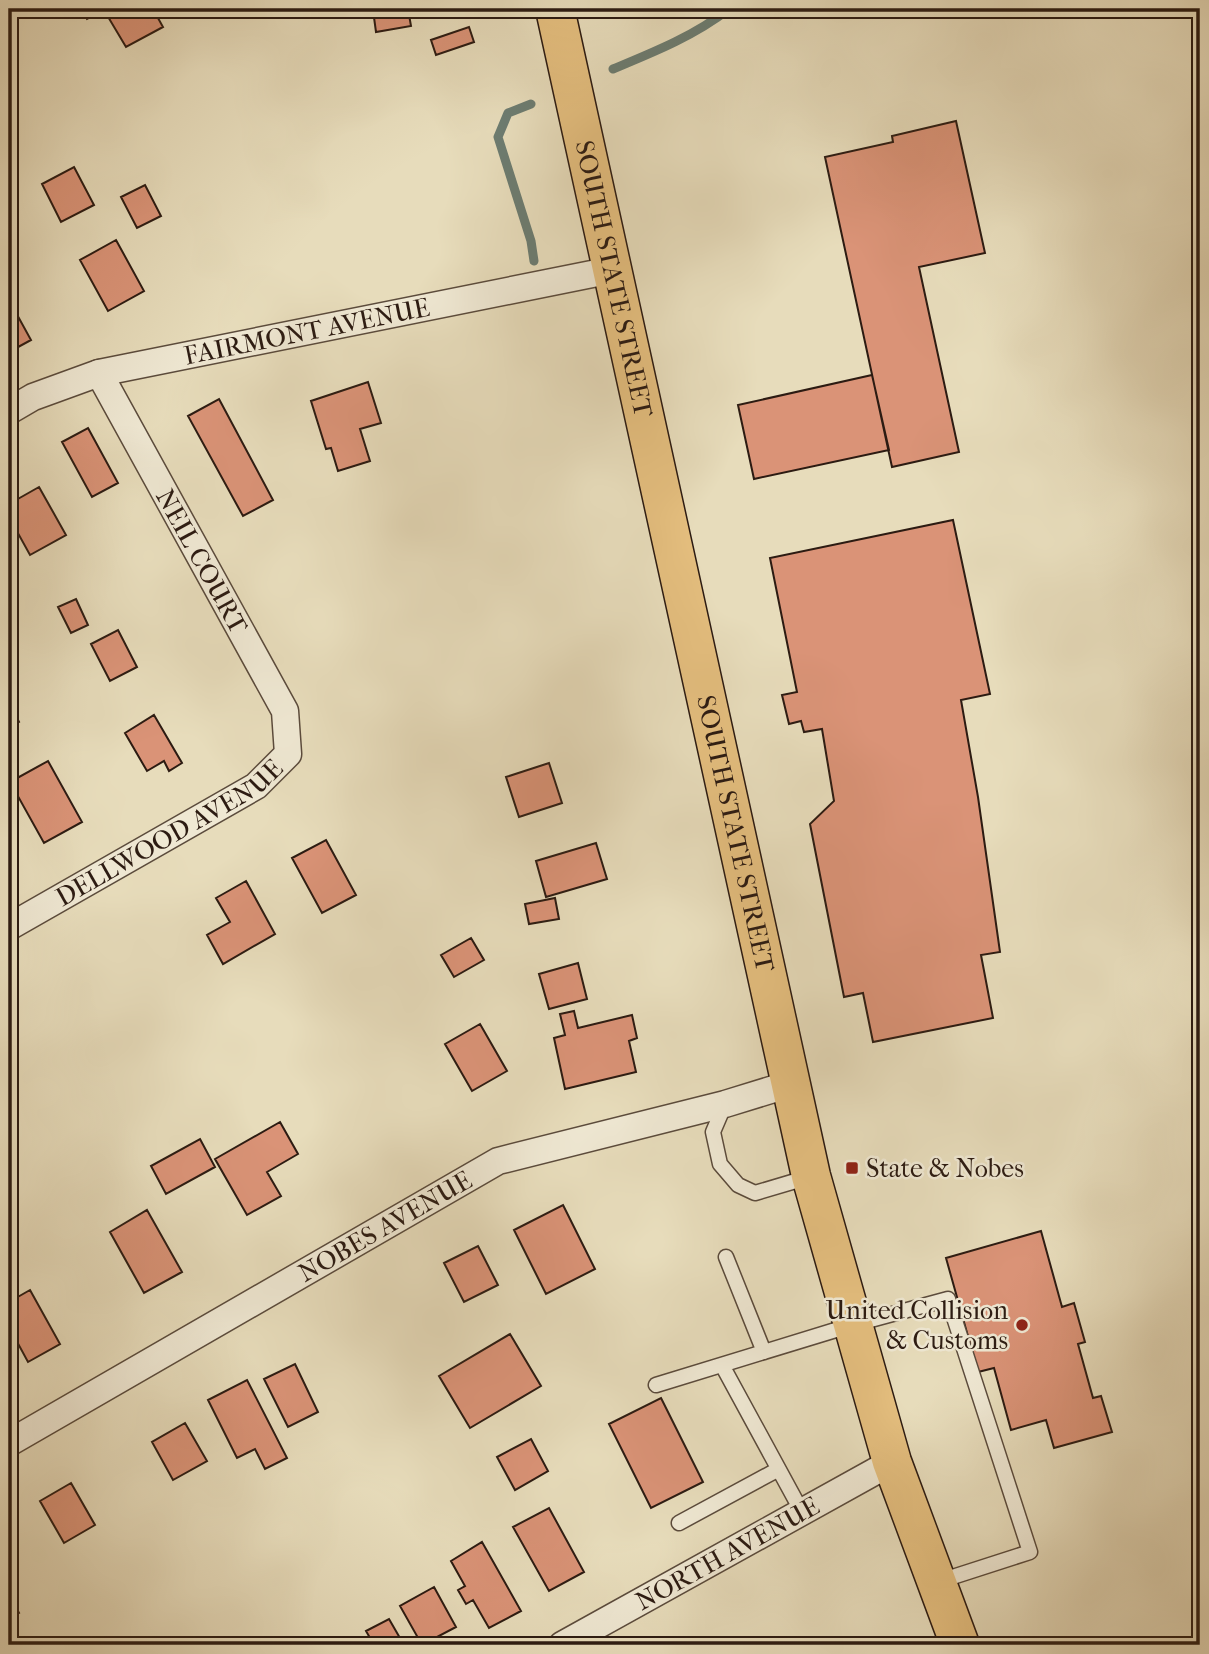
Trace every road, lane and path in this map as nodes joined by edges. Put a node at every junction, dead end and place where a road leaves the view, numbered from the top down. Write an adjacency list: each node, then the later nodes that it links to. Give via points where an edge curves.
1 (555, 9): 2 (main road, SOUTH STATE STREET)
2 (612, 270): 3 (street, FAIRMONT AVENUE); 7 (main road, SOUTH STATE STREET)
3 (99, 373): 4 (street, FAIRMONT AVENUE, via 33,397); 5 (street, NEIL COURT, via 285,710)
4 (9, 411)
5 (288, 754): 6 (street, DELLWOOD AVENUE, via 256,786)
6 (9, 927)
7 (790, 1084): 8 (street, NOBES AVENUE); 9 (main road, SOUTH STATE STREET)
8 (725, 1104): 9 (lane, via 713,1132 719,1164 738,1185 755,1193); 15 (street, NOBES AVENUE, via 498,1161)
9 (811, 1176): 11 (main road, SOUTH STATE STREET)
10 (726, 1257): 12 (lane)
11 (852, 1325): 12 (lane); 16 (main road, SOUTH STATE STREET); 20 (lane, via 948,1299 1030,1552)
12 (764, 1352): 13 (lane)
13 (722, 1365): 14 (lane); 17 (lane)
14 (656, 1385)
15 (9, 1443)
16 (892, 1462): 18 (street, NORTH AVENUE); 20 (main road, SOUTH STATE STREET)
17 (778, 1470): 18 (lane); 19 (lane)
18 (802, 1512): 21 (street, NORTH AVENUE)
19 (679, 1523)
20 (936, 1583): 22 (main road, SOUTH STATE STREET)
21 (562, 1645)
22 (960, 1645)

